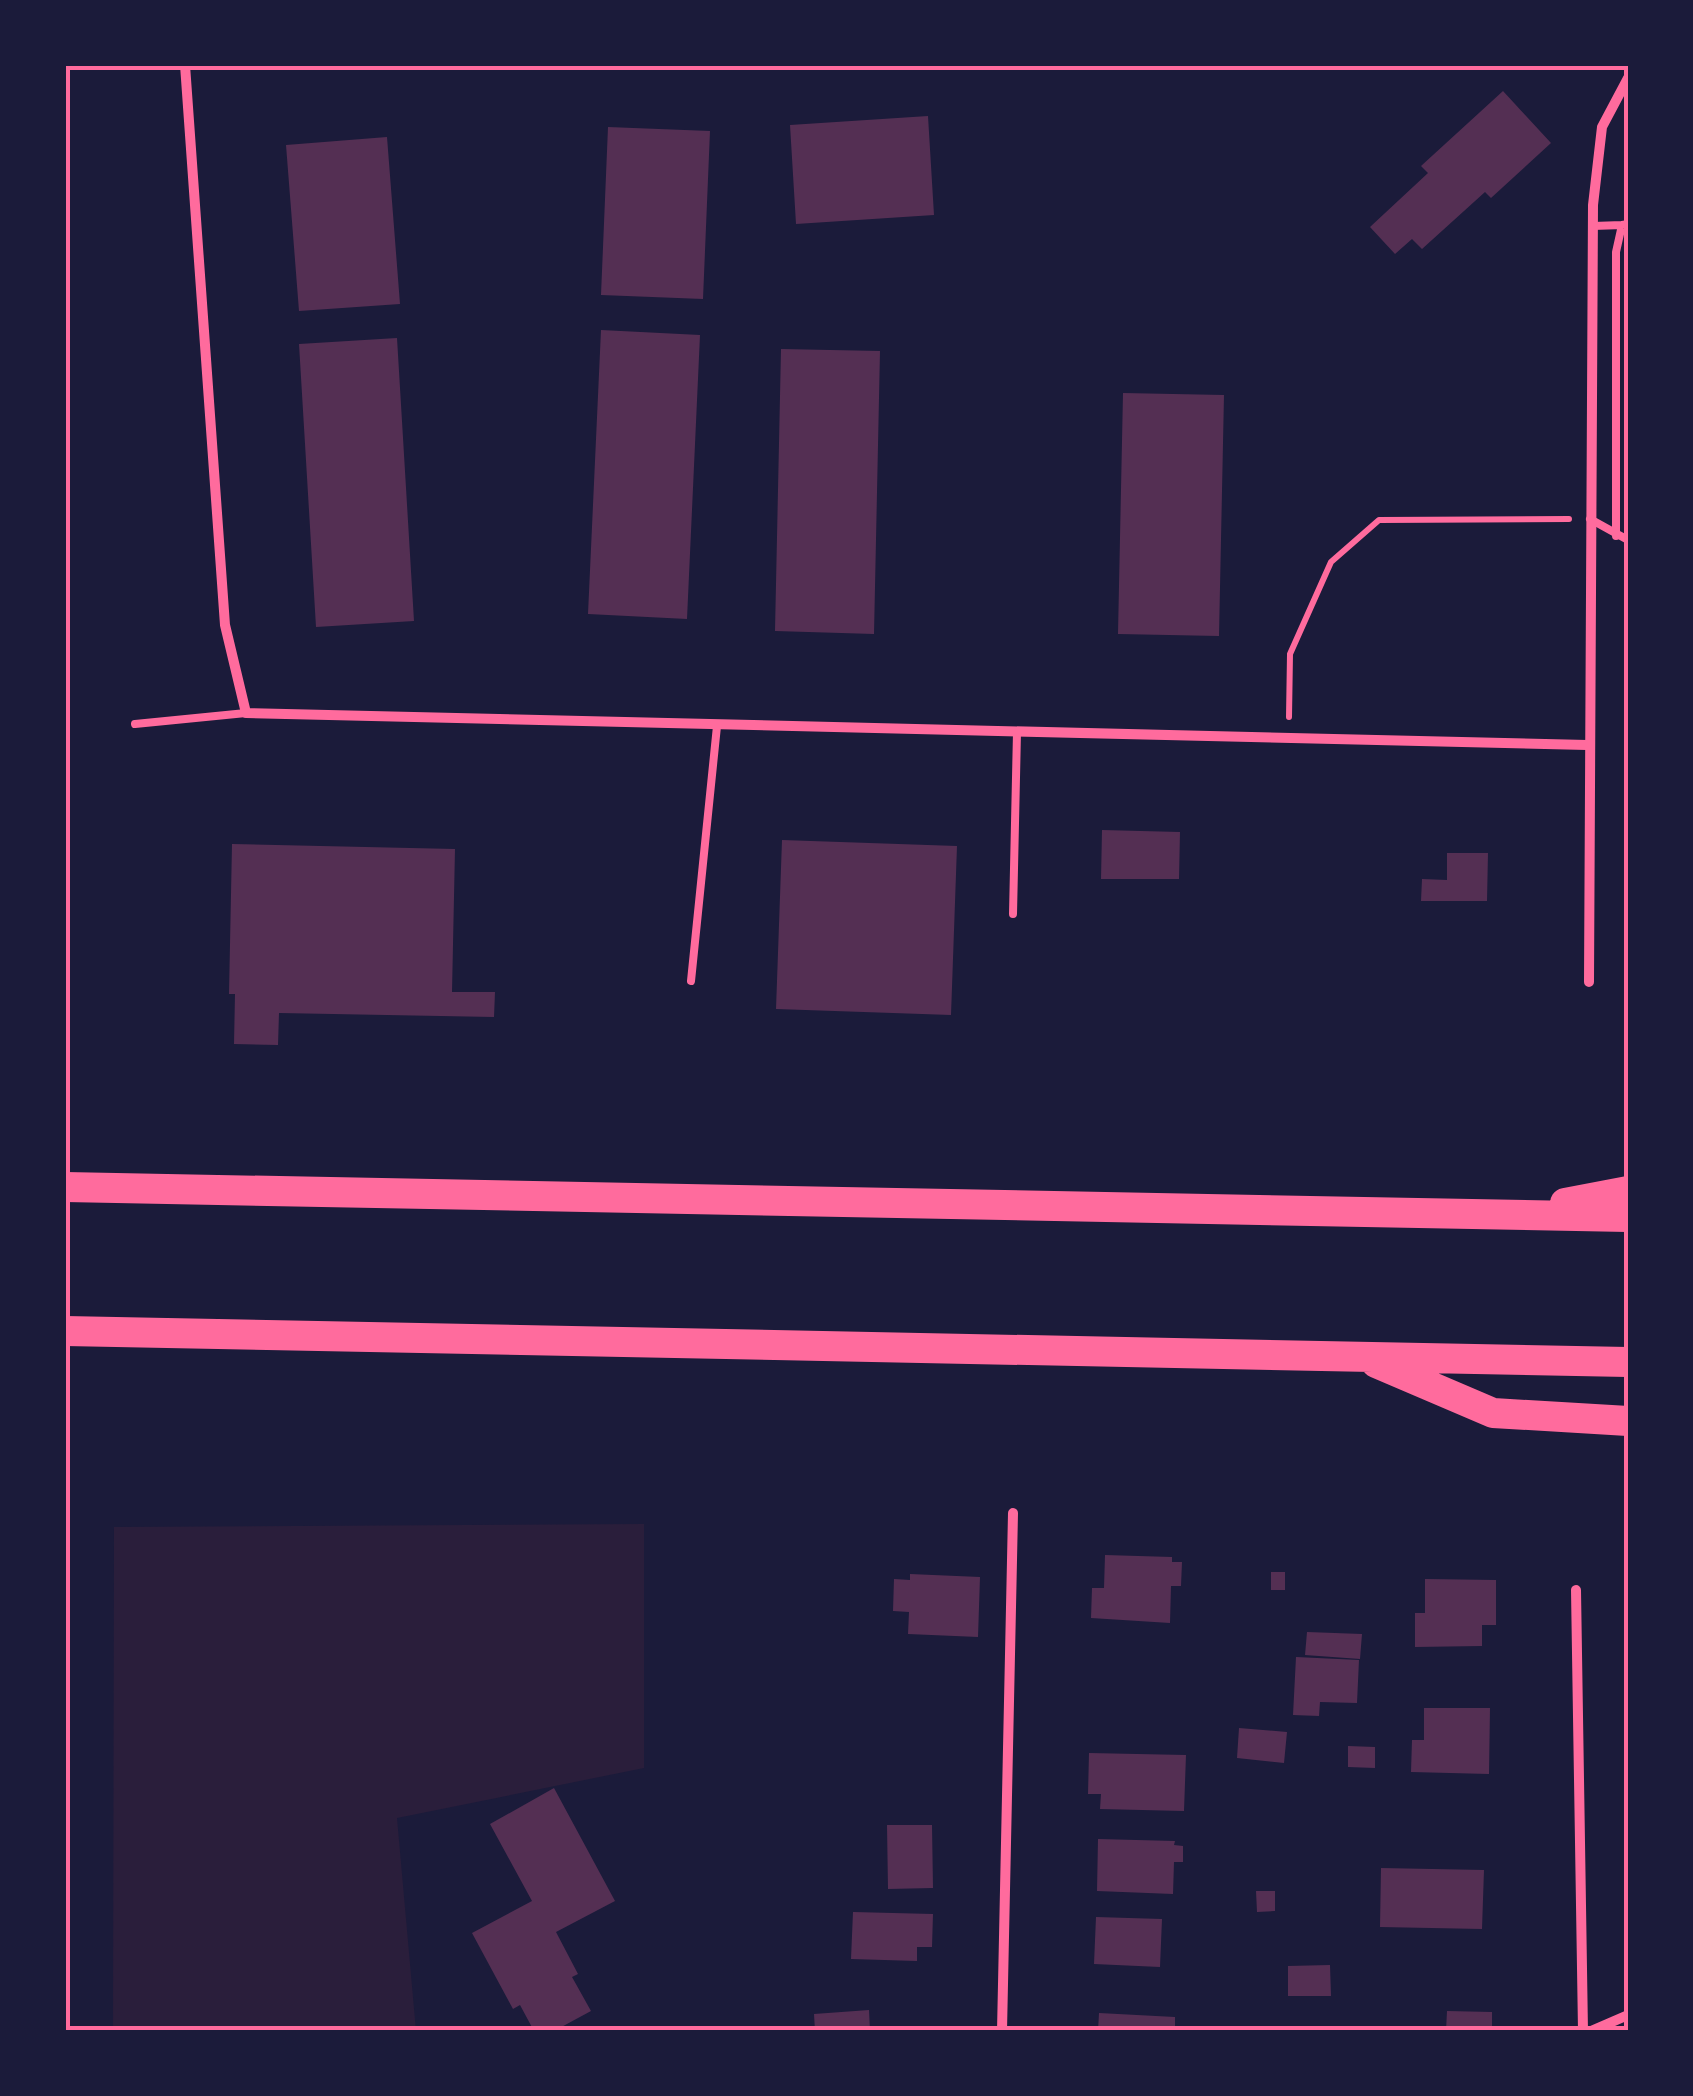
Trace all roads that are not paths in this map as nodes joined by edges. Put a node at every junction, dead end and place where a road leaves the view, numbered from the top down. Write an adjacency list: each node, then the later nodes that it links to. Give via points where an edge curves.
1 (185, 65): 8 (street, via 225,625)
2 (1628, 78): 4 (street, via 1602,128)
3 (1625, 224): 4 (lane); 6 (lane, via 1616,252)
4 (1593, 226): 5 (street)
5 (1590, 519): 6 (lane); 12 (street)
6 (1616, 536): 7 (lane)
7 (1628, 540)
8 (246, 713): 9 (lane); 10 (street)
9 (135, 724)
10 (716, 726): 11 (street); 14 (lane)
11 (1017, 732): 12 (street); 13 (lane)
12 (1587, 745): 15 (street)
13 (1013, 914)
14 (691, 982)
15 (1589, 982)
16 (65, 1187): 18 (highway)
17 (1628, 1191): 18 (highway)
18 (1498, 1215): 19 (highway)
19 (1628, 1217)
20 (65, 1330): 21 (highway)
21 (1362, 1357): 22 (highway); 23 (highway, via 1493,1413)
22 (1628, 1362)
23 (1628, 1421)
24 (1013, 1513): 27 (street)
25 (1576, 1590): 28 (street)
26 (1628, 2015): 29 (street)
27 (1002, 2031)
28 (1583, 2031)
29 (1590, 2031)

